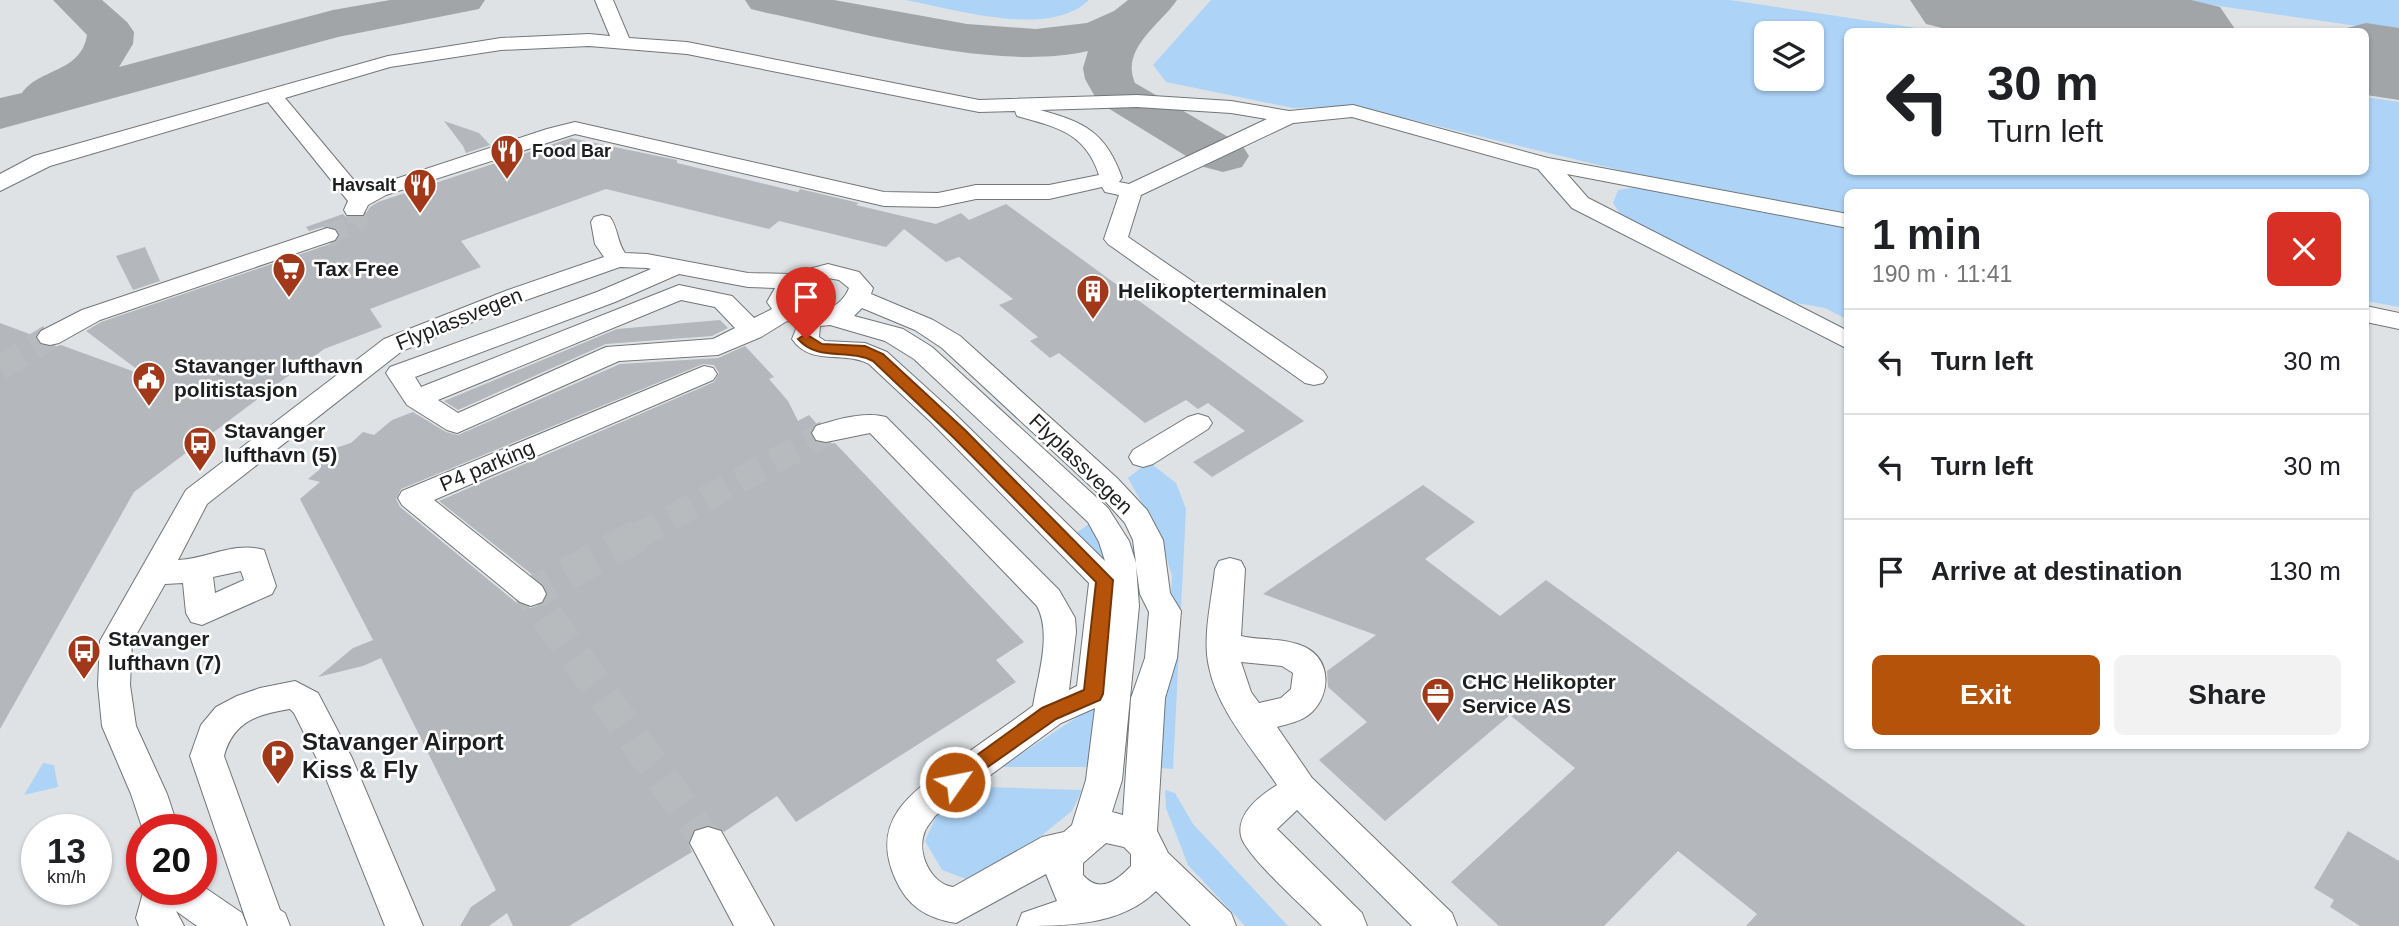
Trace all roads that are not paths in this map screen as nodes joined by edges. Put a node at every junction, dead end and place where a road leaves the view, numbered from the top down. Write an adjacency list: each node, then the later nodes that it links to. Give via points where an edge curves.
1 (604, 0): 2 (street)
2 (621, 41): 3 (street, via 547,41 456,50 388,62); 4 (street, via 687,48)
3 (272, 94): 7 (street, via 359,204 378,190 575,128 884,199 1049,192); 8 (street, via 42,160)
4 (991, 105): 5 (street, via 1148,101); 7 (street, via 1081,130 1100,148 1109,168 1111,178)
5 (1289, 117): 6 (street, via 1353,111); 9 (street)
6 (1546, 164): 10 (street); 22 (street, via 1580,203)
7 (1099, 183): 9 (street)
8 (0, 184)
9 (1131, 191): 24 (street, via 1116,239)
10 (1844, 220)
11 (602, 222): 13 (street, via 607,244)
12 (327, 235): 21 (street, via 91,315)
13 (618, 260): 14 (street, Flyplassvegen); 31 (street, Flyplassvegen, via 393,345 196,497)
14 (676, 267): 15 (street, Flyplassvegen, via 748,280); 25 (street, via 399,373)
15 (793, 281): 16 (street, Flyplassvegen, via 819,273 845,274 861,288); 18 (street, via 782,291 779,302)
16 (859, 298): 18 (street, via 848,309); 40 (street, Flyplassvegen, via 924,325 951,342 1137,517 1153,558 1155,594 1165,611 1161,658 1148,698)
17 (2369, 315): 19 (street)
18 (807, 316): 20 (street); 34 (street, via 806,339 819,349 865,351 878,358 1105,580 1093,694); 39 (street, via 894,335 923,353 1098,515 1114,541 1121,564 1123,606 1104,780)
19 (2399, 321)
20 (752, 331): 25 (street, via 718,347 615,353 457,424); 25 (street, via 723,301 679,292)
21 (50, 337)
22 (1844, 339)
23 (704, 374): 32 (street, P4 parking, via 412,498)
24 (1314, 377)
25 (416, 399)
26 (1198, 423): 28 (street)
27 (826, 433): 34 (street, via 876,423 1048,598 1059,618 1060,632)
28 (1143, 457)
29 (1230, 569): 33 (street)
30 (197, 571): 31 (street)
31 (156, 573): 37 (street, Flyplassvegen, via 116,641 114,685 119,726)
32 (531, 594)
33 (1224, 644): 35 (street, via 1225,667); 35 (street, via 1294,655 1309,670 1308,693 1301,701 1283,713)
34 (1049, 713): 39 (street, via 922,806 905,836 905,850 909,868 924,892 956,905)
35 (1249, 718): 36 (street)
36 (1300, 789): 52 (street, via 1261,818 1258,836); 53 (street)
37 (156, 814)
38 (708, 843): 48 (street)
39 (1065, 847): 40 (street, via 1105,827 1124,829); 43 (street, via 1067,883 1080,900); 49 (street)
40 (1145, 849): 43 (street, Flyplassvegen, via 1149,878 1139,894); 51 (street)
41 (159, 905): 44 (street, via 155,918)
42 (199, 905): 45 (street)
43 (1107, 913): 50 (street, Flyplassvegen)
44 (165, 926)
45 (228, 926)
46 (271, 926): 47 (street, via 265,922 207,756 212,735 227,718 271,697 295,695 306,703 340,769)
47 (404, 926)
48 (755, 926)
49 (953, 926)
50 (1036, 926)
51 (1217, 926)
52 (1348, 926)
53 (1438, 926)

